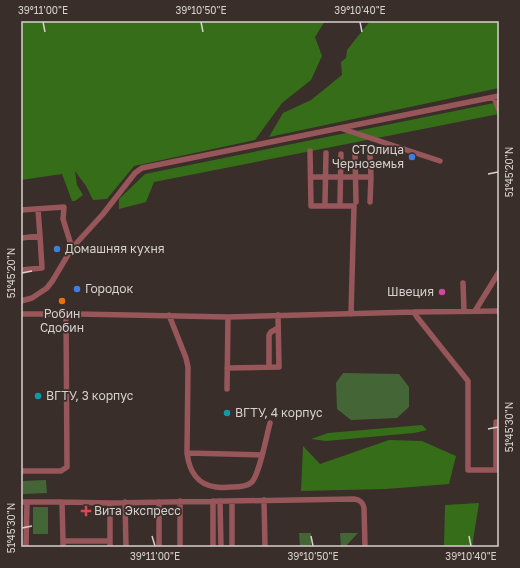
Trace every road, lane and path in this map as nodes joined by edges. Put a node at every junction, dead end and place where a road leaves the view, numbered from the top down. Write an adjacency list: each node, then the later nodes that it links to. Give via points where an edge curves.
1 (497, 96): 2 (street); 3 (street)
2 (499, 110)
3 (340, 128): 9 (street); 23 (street, via 142,168)
4 (310, 151): 10 (street)
5 (326, 153): 11 (street)
6 (341, 154): 12 (street)
7 (355, 154): 13 (street)
8 (370, 155): 14 (street)
9 (440, 161)
10 (311, 177): 11 (street); 34 (street, via 311,206 354,206)
11 (326, 177): 12 (street); 15 (street)
12 (341, 177): 13 (street); 16 (street)
13 (356, 177): 14 (street); 17 (street)
14 (371, 177): 18 (street)
15 (325, 202)
16 (340, 202)
17 (356, 202)
18 (370, 202)
19 (38, 209): 20 (street); 21 (street); 23 (street, via 64,207 63,219)
20 (21, 210)
21 (40, 236): 22 (street); 24 (street, via 42,268)
22 (21, 238)
23 (72, 248): 27 (street, via 47,288 32,298)
24 (21, 270)
25 (499, 272): 28 (street)
26 (463, 283): 31 (street)
27 (21, 301)
28 (475, 311): 29 (street); 31 (street)
29 (499, 311)
30 (414, 312): 31 (street); 34 (street); 42 (street, via 468,382 468,470 496,470 496,422)
31 (464, 312)
32 (21, 314): 33 (street)
33 (66, 314): 36 (street); 46 (street, via 67,467 61,471)
34 (351, 314): 35 (street)
35 (278, 315): 37 (street); 38 (street)
36 (169, 316): 37 (street); 44 (street, via 188,367)
37 (228, 317): 40 (street)
38 (278, 328): 39 (street, via 269,335); 39 (street, via 278,367)
39 (269, 367): 40 (street)
40 (227, 368): 41 (street)
41 (227, 389)
42 (499, 422)
43 (270, 423): 45 (street)
44 (187, 453): 45 (street); 45 (street, via 191,469 198,478 216,487 239,487 250,484 256,476)
45 (262, 455)
46 (21, 470)
47 (264, 500): 51 (street); 66 (street); 67 (street, via 359,500 364,504)
48 (180, 501): 49 (street); 55 (street); 62 (street)
49 (213, 501): 50 (street); 63 (street)
50 (220, 501): 51 (street); 64 (street)
51 (232, 501): 65 (street)
52 (24, 502): 53 (street); 59 (street)
53 (62, 502): 56 (street); 57 (street)
54 (126, 502): 55 (street); 56 (street); 60 (street)
55 (159, 502): 61 (street)
56 (110, 503): 58 (street)
57 (63, 544): 58 (street)
58 (110, 544)
59 (24, 546)
60 (126, 547)
61 (159, 547)
62 (180, 547)
63 (213, 547)
64 (221, 547)
65 (232, 547)
66 (265, 547)
67 (365, 547)

